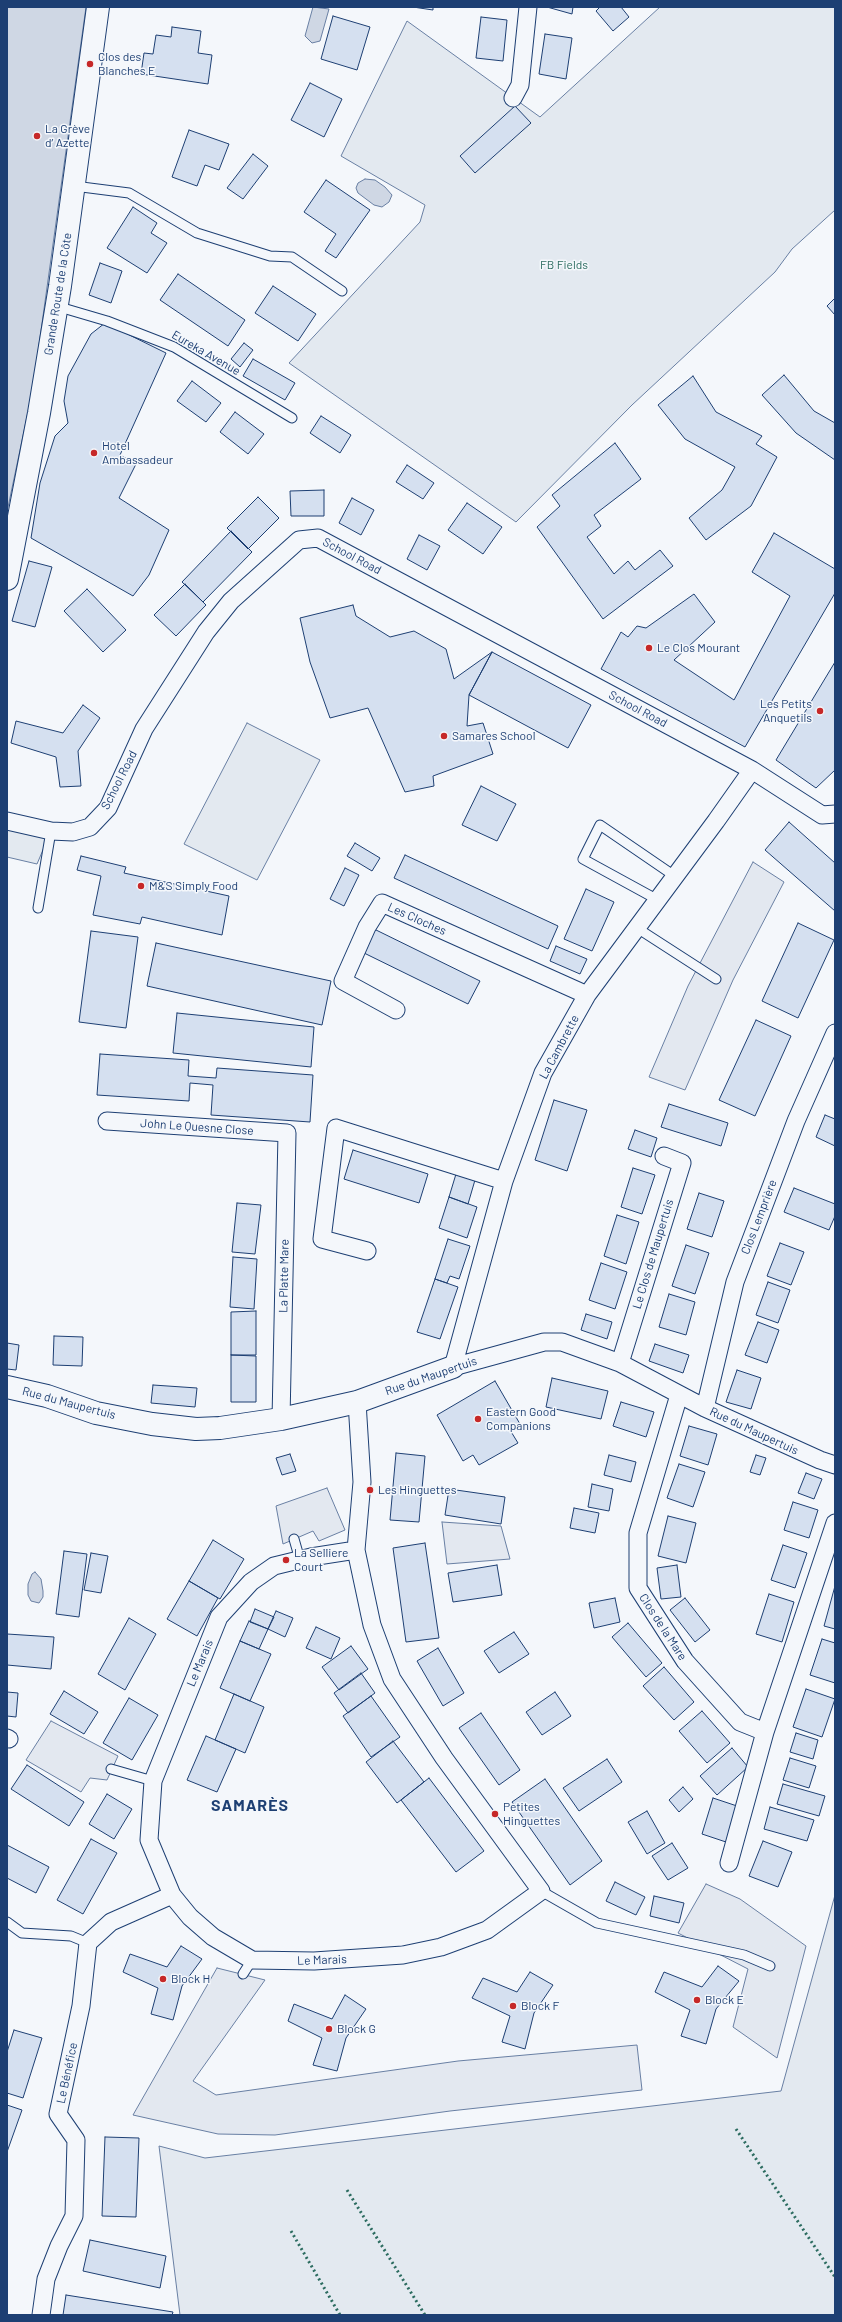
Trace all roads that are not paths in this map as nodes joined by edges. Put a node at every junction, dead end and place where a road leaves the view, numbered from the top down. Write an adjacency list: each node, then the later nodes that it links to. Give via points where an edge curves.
1 (98, 7): 4 (main road, Grande Route de la Côte)
2 (528, 7): 3 (street, via 520,85)
3 (513, 98)
4 (74, 186): 5 (lane, via 128,193 197,233 270,256 292,257); 6 (main road, Grande Route de la Côte)
5 (342, 291)
6 (56, 306): 7 (lane, Eureka Avenue, via 107,321 174,347); 8 (main road, Grande Route de la Côte, via 39,413)
7 (292, 418)
8 (7, 579)
9 (752, 770): 10 (street, School Road, via 822,815); 12 (street, School Road, via 318,538 299,540 231,602 206,632 144,729 108,808 90,827 74,832); 13 (street, La Cambrette)
10 (835, 814)
11 (7, 821): 12 (street, School Road)
12 (51, 831): 15 (lane)
13 (676, 876): 14 (street, La Cambrette); 14 (lane, via 600,825 583,859)
14 (658, 900): 16 (street, La Cambrette)
15 (38, 908)
16 (637, 928): 17 (lane); 18 (street, La Cambrette)
17 (716, 980)
18 (587, 995): 19 (street, Les Cloches, via 382,903 364,934 343,981); 24 (street, La Cambrette, via 543,1073)
19 (396, 1010)
20 (835, 1033): 31 (street, Clos Lemprière, via 796,1121 735,1282)
21 (107, 1121): 22 (street, John Le Quesne Close)
22 (287, 1133): 32 (street, La Platte Mare)
23 (664, 1156): 26 (street, Le Clos de Maupertuis, via 682,1163)
24 (504, 1181): 25 (street, via 336,1128 322,1239); 27 (street, La Cambrette)
25 (367, 1251)
26 (620, 1363): 27 (street, Rue du Maupertuis, via 562,1342 544,1342); 29 (street, Rue du Maupertuis)
27 (453, 1368): 30 (main road, Rue du Maupertuis)
28 (7, 1387): 32 (main road, Rue du Maupertuis, via 47,1396 96,1413 159,1425 196,1429 220,1428)
29 (679, 1395): 31 (street, Rue du Maupertuis); 38 (street, Clos de la Mare, via 638,1533 638,1588 685,1661 740,1722)
30 (357, 1402): 32 (main road, Rue du Maupertuis); 36 (street, via 362,1482)
31 (705, 1408): 33 (street, Rue du Maupertuis)
32 (281, 1419)
33 (835, 1465)
34 (835, 1523): 38 (street)
35 (294, 1539): 37 (lane)
36 (356, 1550): 37 (street, Le Marais); 42 (street, via 372,1625 392,1679 444,1758)
37 (300, 1560): 40 (street, Le Marais, via 274,1566 251,1582 220,1617)
38 (765, 1732): 41 (street)
39 (111, 1769): 40 (lane)
40 (153, 1781): 43 (street, Le Marais, via 149,1840)
41 (729, 1864)
42 (541, 1890): 43 (street, Le Marais, via 487,1930 441,1947 403,1955 248,1967 190,1917); 46 (lane, via 597,1923 744,1955)
43 (172, 1895): 45 (street, via 111,1922)
44 (7, 1922): 45 (lane, via 22,1933 71,1936)
45 (88, 1943): 47 (street, Le Bénéfice, via 81,2006 58,2114 76,2140 74,2216 46,2278)
46 (770, 1966)
47 (42, 2315)

